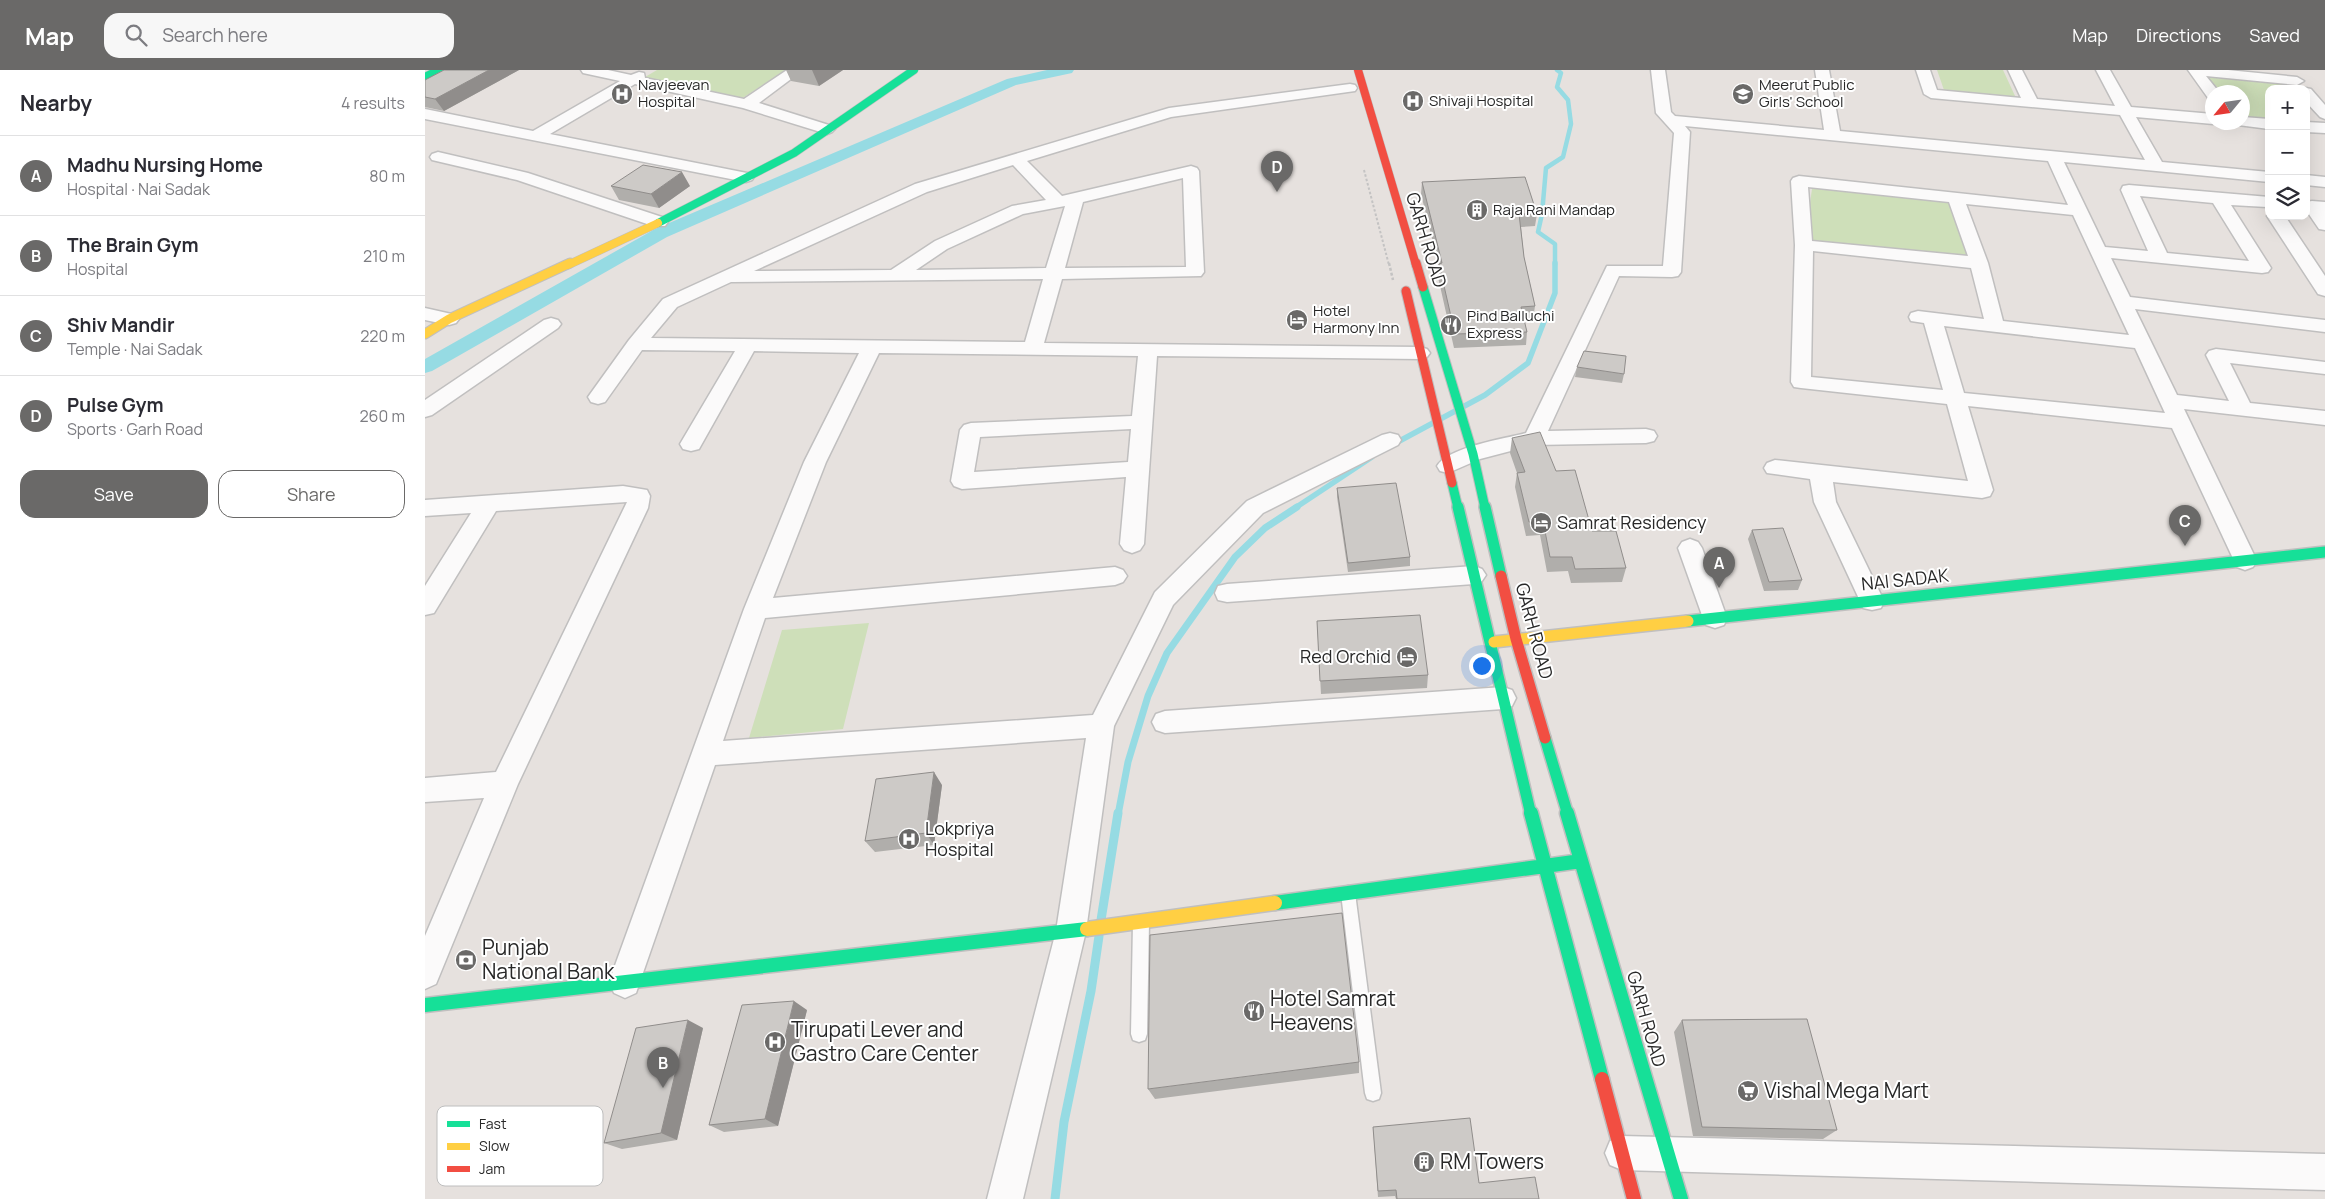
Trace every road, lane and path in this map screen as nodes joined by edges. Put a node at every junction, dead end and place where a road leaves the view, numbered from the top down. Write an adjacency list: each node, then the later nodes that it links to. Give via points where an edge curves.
1 (439, 70): 13 (main road)
2 (454, 70): 16 (main road)
3 (588, 70): 14 (street)
4 (649, 70): 14 (street)
5 (796, 70): 19 (street)
6 (914, 70): 30 (main road)
7 (1358, 70): 33 (main road, GARH ROAD)
8 (1658, 70): 25 (street, via 1663,113)
9 (1822, 70): 31 (street)
10 (1923, 70): 20 (street, via 1931,94)
11 (2015, 70): 20 (street)
12 (2103, 70): 21 (street)
13 (425, 77)
14 (632, 80): 19 (street); 32 (street)
15 (2298, 83): 17 (street, via 2194,71); 23 (street)
16 (425, 85)
17 (2205, 85)
18 (1350, 88): 37 (street, via 1169,113)
19 (747, 104): 30 (street)
20 (2032, 104): 21 (street)
21 (2127, 112): 24 (street); 39 (street)
22 (425, 114): 32 (street)
23 (2325, 114)
24 (2205, 118)
25 (1671, 120): 31 (street); 91 (street, via 1682,132 1672,272 1613,270)
26 (2250, 123): 27 (street)
27 (2265, 124)
28 (2310, 127): 29 (street)
29 (2325, 128)
30 (827, 129): 41 (main road, via 793,153)
31 (1833, 134): 35 (street)
32 (537, 135): 41 (street)
33 (1377, 138): 34 (main road); 64 (main road, GARH ROAD)
34 (1365, 140)
35 (2053, 155): 39 (street); 52 (street)
36 (429, 159): 54 (street, via 523,176)
37 (1016, 159): 49 (street); 63 (street, via 921,188)
38 (1363, 164): 64 (path)
39 (2154, 166): 40 (street)
40 (2249, 175): 42 (street); 48 (street)
41 (746, 177): 54 (main road)
42 (2265, 177)
43 (2310, 180): 44 (street)
44 (2325, 182)
45 (1956, 198): 52 (street); 56 (street, via 1799,181); 59 (street)
46 (1075, 199): 49 (street); 60 (street); 60 (street, via 1191,171 1195,272)
47 (2219, 199): 50 (street); 58 (street, via 2129,190); 58 (street, via 2262,268)
48 (2265, 199)
49 (1057, 202): 62 (street, via 1019,210 941,244)
50 (2265, 207)
51 (2325, 207): 55 (street, via 2312,206)
52 (2079, 211): 57 (street)
53 (2280, 220): 61 (street)
54 (659, 222): 68 (main road)
55 (2325, 225)
56 (1803, 246): 59 (street); 83 (street, via 1801,382)
57 (2099, 252): 58 (street); 66 (street)
58 (2160, 258)
59 (1979, 263): 70 (street)
60 (1054, 274): 62 (street); 77 (street)
61 (2320, 275): 65 (street)
62 (895, 276): 63 (street)
63 (725, 277): 74 (street, via 670,303)
64 (1406, 278): 79 (main road, GARH ROAD); 80 (main road, GARH ROAD)
65 (2325, 290)
66 (2123, 302): 71 (street); 73 (street)
67 (425, 314): 68 (street)
68 (449, 319): 72 (main road)
69 (551, 324): 86 (street)
70 (1995, 326): 73 (street); 83 (street, via 1923,318)
71 (2325, 326)
72 (425, 334)
73 (2142, 343): 84 (street)
74 (635, 344): 75 (street); 82 (street)
75 (748, 345): 76 (street); 93 (street)
76 (872, 347): 77 (street); 110 (street, via 815,462)
77 (1033, 348): 78 (street)
78 (1148, 350): 79 (street); 88 (street)
79 (1420, 352): 80 (main road); 95 (main road, GARH ROAD)
80 (1442, 352): 94 (main road, GARH ROAD)
81 (2325, 368): 85 (street, via 2216,354)
82 (598, 397)
83 (1955, 398): 89 (street); 98 (street, via 1982,490)
84 (2170, 401): 85 (street); 89 (street)
85 (2243, 409): 87 (street)
86 (425, 410)
87 (2325, 418)
88 (1142, 422): 97 (street); 97 (street, via 971,430 963,482)
89 (2181, 422): 104 (street)
90 (1646, 436): 91 (street)
91 (1534, 438): 94 (street)
92 (1390, 440): 116 (street, via 1255,507 1164,599)
93 (691, 444)
94 (1471, 448): 95 (street); 112 (main road, GARH ROAD)
95 (1448, 466): 105 (main road, GARH ROAD)
96 (1775, 468): 98 (street)
97 (1138, 469): 101 (street)
98 (1820, 473): 108 (street, via 1825,502)
99 (489, 502): 100 (street); 109 (street); 118 (street, via 623,494 639,496 637,508)
100 (425, 508)
101 (1132, 544)
102 (1690, 548): 111 (street)
103 (2325, 552): 104 (main road, NAI SADAK)
104 (2245, 561): 108 (main road, NAI SADAK)
105 (1474, 575): 107 (street); 113 (main road, GARH ROAD)
106 (1115, 576): 110 (street)
107 (1227, 593)
108 (1872, 601): 111 (main road, NAI SADAK)
109 (425, 606)
110 (756, 609): 117 (street)
111 (1715, 618): 112 (main road, NAI SADAK)
112 (1516, 639): 113 (main road, NAI SADAK); 120 (main road, GARH ROAD)
113 (1489, 642): 114 (main road, GARH ROAD)
114 (1503, 698): 115 (street); 121 (main road, GARH ROAD)
115 (1165, 722)
116 (1101, 726): 117 (street); 124 (street)
117 (706, 754): 126 (street)
118 (504, 784): 119 (street); 125 (street)
119 (425, 790)
120 (1581, 861): 121 (main road); 131 (main road, GARH ROAD)
121 (1546, 866): 122 (main road); 130 (main road, GARH ROAD)
122 (1347, 893): 123 (main road); 129 (lane)
123 (1141, 922): 124 (main road); 128 (lane)
124 (1071, 931): 126 (main road); 133 (street)
125 (425, 973)
126 (625, 982): 127 (main road)
127 (425, 1005)
128 (1139, 1034)
129 (1373, 1093)
130 (1622, 1154): 131 (street); 134 (main road, GARH ROAD)
131 (1668, 1155): 132 (street); 135 (main road, GARH ROAD)
132 (2325, 1172)
133 (1005, 1199)
134 (1634, 1199)
135 (1681, 1199)

